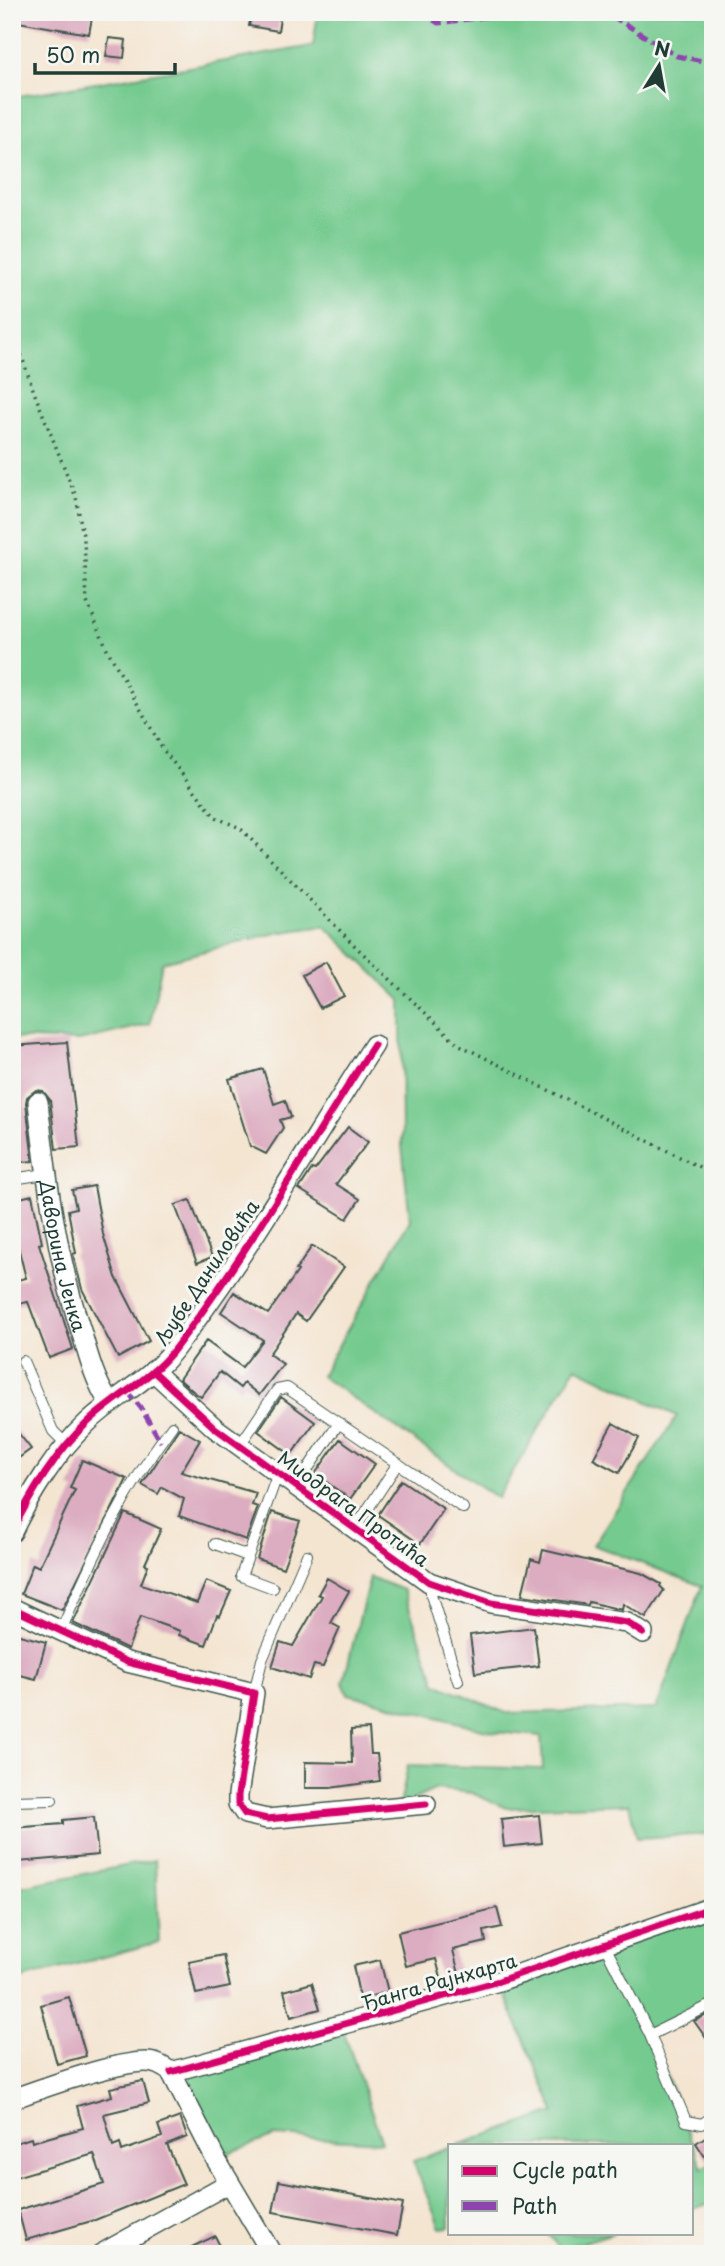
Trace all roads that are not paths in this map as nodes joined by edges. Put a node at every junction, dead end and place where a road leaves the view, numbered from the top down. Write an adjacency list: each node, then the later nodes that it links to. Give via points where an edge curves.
1 (374, 1045): 6 (street, Љубе Даниловића, via 215,1294)
2 (38, 1102): 3 (street, Даворина Јенка)
3 (46, 1174): 4 (lane); 7 (street, Даворина Јенка, via 58,1254 100,1389)
4 (12, 1179)
5 (23, 1361): 10 (lane, via 53,1431)
6 (153, 1371): 7 (street, Љубе Даниловића); 11 (street, Миодрага Протића)
7 (110, 1404): 10 (street, Љубе Даниловића)
8 (339, 1423): 11 (lane, via 283,1387); 12 (lane); 14 (lane, Миодрага Протића)
9 (172, 1426): 24 (lane, via 121,1504)
10 (67, 1445): 16 (street, Љубе Даниловића)
11 (240, 1445): 13 (street, Миодрага Протића)
12 (398, 1463): 15 (lane); 17 (lane)
13 (278, 1473): 14 (street, Миодрага Протића); 20 (lane)
14 (296, 1486): 17 (street, Миодрага Протића)
15 (463, 1508)
16 (13, 1526)
17 (356, 1527): 21 (street, Миодрага Протића)
18 (215, 1544): 20 (lane)
19 (307, 1555): 27 (lane, via 262,1660)
20 (248, 1556): 22 (lane, via 241,1576)
21 (432, 1583): 25 (street, Миодрага Протића, via 519,1608 627,1623); 26 (lane, via 431,1595)
22 (273, 1588)
23 (12, 1608): 24 (street)
24 (61, 1630): 27 (street, via 140,1666)
25 (643, 1633)
26 (458, 1681)
27 (254, 1693): 30 (street, via 238,1795 245,1814 267,1819)
28 (52, 1800): 29 (lane)
29 (12, 1801)
30 (426, 1804)
31 (713, 1907): 32 (street, Ђанга Рајнхарта)
32 (605, 1945): 34 (lane); 35 (street, Ђанга Рајнхарта, via 499,1981)
33 (713, 2004): 34 (lane)
34 (650, 2035): 37 (lane, via 686,2121 702,2124)
35 (171, 2072): 36 (street, via 160,2064 139,2063); 38 (street)
36 (12, 2099)
37 (713, 2116)
38 (229, 2182): 39 (street); 40 (street)
39 (101, 2254)
40 (272, 2254)

